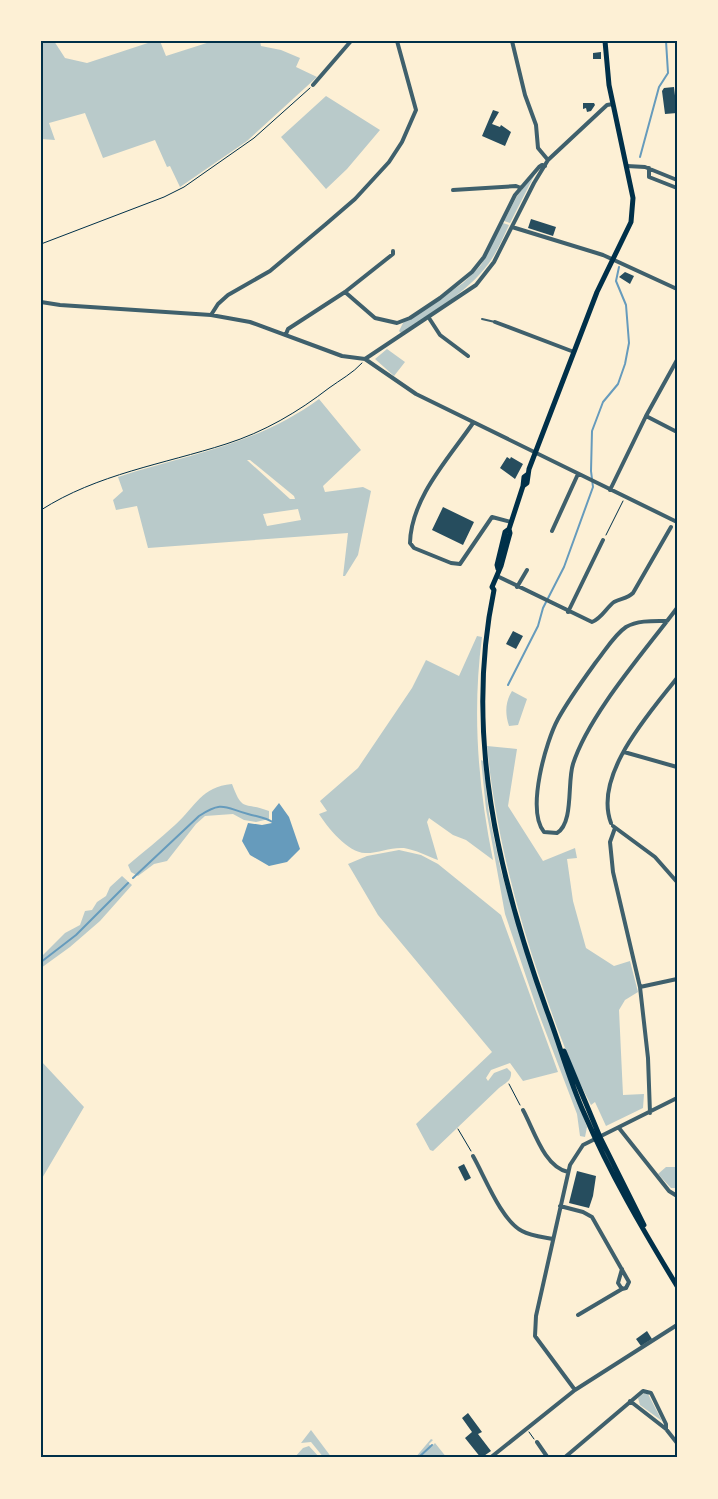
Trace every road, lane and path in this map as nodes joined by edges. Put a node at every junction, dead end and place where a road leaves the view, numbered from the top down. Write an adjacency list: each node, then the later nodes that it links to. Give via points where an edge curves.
1 (351, 41): 5 (street)
2 (398, 41): 22 (street, via 416,110 389,162 355,199 326,224 270,271 228,295)
3 (512, 41): 7 (street, via 525,95 535,119 538,148)
4 (604, 41): 6 (main road)
5 (313, 85): 16 (path, via 254,138 184,187)
6 (613, 104): 7 (street, via 607,105); 9 (main road)
7 (548, 160): 8 (street)
8 (545, 166): 12 (street, via 539,167); 15 (street)
9 (627, 166): 10 (street); 18 (main road, via 632,211 627,233)
10 (649, 168): 11 (street); 13 (street, via 649,177)
11 (677, 180)
12 (521, 188): 14 (street); 20 (street, via 484,257 472,272 410,318 396,323 375,318)
13 (677, 188)
14 (453, 190)
15 (512, 227): 18 (street); 23 (street, via 494,262 476,285)
16 (41, 244)
17 (393, 251): 20 (street)
18 (613, 260): 19 (street); 27 (main road)
19 (677, 289)
20 (344, 292): 26 (street, via 288,329)
21 (41, 302): 22 (street)
22 (211, 315): 26 (street, via 250,322)
23 (429, 318): 28 (street, via 440,335); 29 (street)
24 (482, 319): 25 (lane)
25 (495, 322): 27 (street)
26 (286, 334): 29 (street, via 342,356)
27 (574, 352): 35 (main road)
28 (468, 356)
29 (365, 359): 33 (street, via 399,384)
30 (677, 360): 32 (street)
31 (358, 367): 39 (path, via 297,412 229,443 107,479)
32 (646, 416): 34 (street); 37 (street)
33 (473, 423): 35 (street); 40 (street, via 425,494 410,534 410,543 414,548 460,564 492,517)
34 (677, 432)
35 (536, 452): 36 (street); 40 (main road, via 524,477)
36 (578, 474): 37 (street); 43 (street)
37 (610, 490): 38 (street)
38 (625, 496): 41 (street); 44 (path)
39 (41, 510)
40 (511, 522): 46 (main road)
41 (677, 522)
42 (671, 527): 49 (street, via 628,598 613,603 592,622)
43 (552, 531)
44 (603, 540): 49 (street)
45 (527, 570): 47 (street)
46 (496, 578): 47 (street); 64 (main road, via 485,650 482,704 488,788 497,841 527,953)
47 (517, 587): 49 (street)
48 (677, 608): 50 (street)
49 (568, 612)
50 (667, 621): 50 (street, via 583,740 572,765 565,823 560,831 553,834 544,832 538,822 536,808 546,750 557,720 580,683 620,632 640,623)
51 (677, 678): 52 (street, via 632,736)
52 (624, 752): 53 (street); 54 (street, via 608,792 607,810)
53 (677, 767)
54 (615, 828): 55 (street, via 655,857); 57 (street, via 610,842 613,872)
55 (677, 882)
56 (677, 979): 57 (street)
57 (640, 987): 61 (street)
58 (509, 1084): 60 (path)
59 (677, 1098): 61 (street)
60 (523, 1110): 66 (street, via 551,1163)
61 (650, 1113): 62 (street)
62 (619, 1128): 64 (street); 67 (street)
63 (458, 1129): 65 (path)
64 (598, 1138): 66 (street, via 583,1145); 71 (main road, via 618,1187)
65 (473, 1156): 69 (street, via 514,1226)
66 (568, 1172): 68 (street)
67 (677, 1196)
68 (560, 1206): 69 (street); 70 (street, via 592,1217)
69 (552, 1239): 75 (street, via 535,1336)
70 (622, 1269): 72 (street, via 618,1283); 72 (street, via 629,1282)
71 (677, 1286)
72 (622, 1289): 73 (street)
73 (578, 1315)
74 (677, 1325): 75 (street)
75 (575, 1390): 77 (street)
76 (630, 1401): 78 (street); 78 (street, via 643,1391 651,1393); 83 (street)
77 (527, 1429): 79 (path); 81 (street)
78 (666, 1429): 80 (street)
79 (537, 1442): 82 (street)
80 (677, 1442)
81 (490, 1458)
82 (548, 1458)
83 (564, 1458)

